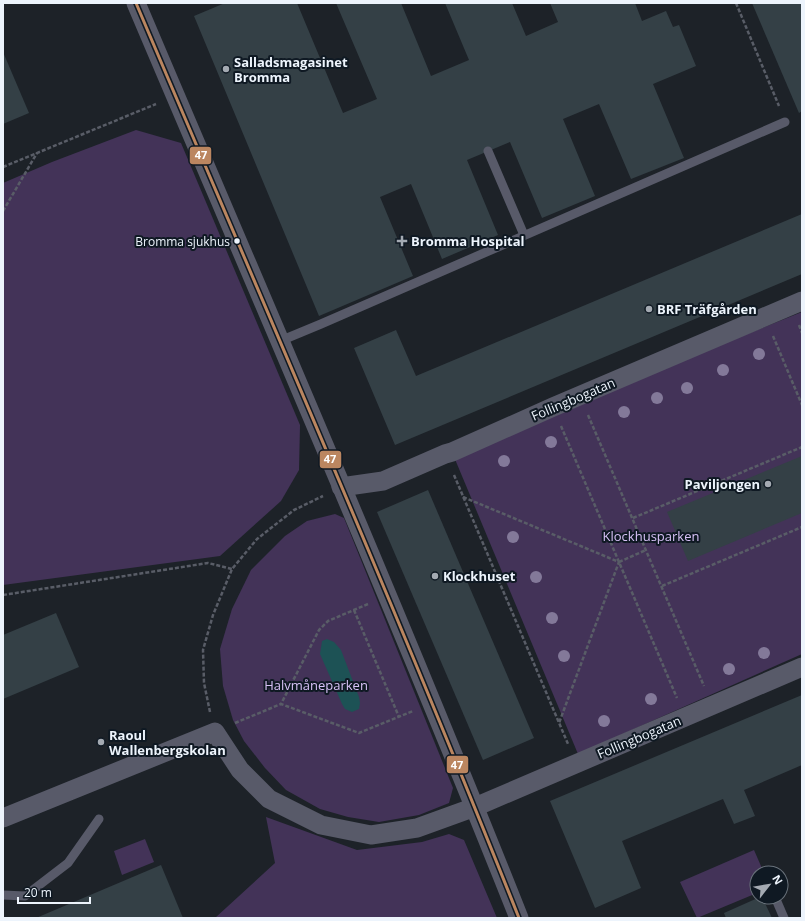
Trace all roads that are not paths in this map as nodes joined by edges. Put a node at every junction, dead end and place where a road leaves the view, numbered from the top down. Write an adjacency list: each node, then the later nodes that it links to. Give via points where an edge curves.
1 (136, 3): 6 (street)
2 (785, 122): 4 (lane)
3 (488, 151): 4 (lane)
4 (524, 236): 6 (lane)
5 (802, 301): 7 (street, Follingbogatan, via 383,481)
6 (280, 341): 7 (street)
7 (341, 487): 9 (street)
8 (802, 667): 9 (street, Follingbogatan)
9 (475, 807): 10 (street, Follingbogatan, via 417,828 371,836 321,825 269,799 240,770 215,732); 14 (street)
10 (3, 818)
11 (99, 819): 12 (lane, via 68,862 25,896)
12 (3, 895)
13 (778, 905): 15 (lane)
14 (519, 918)
15 (784, 918)

